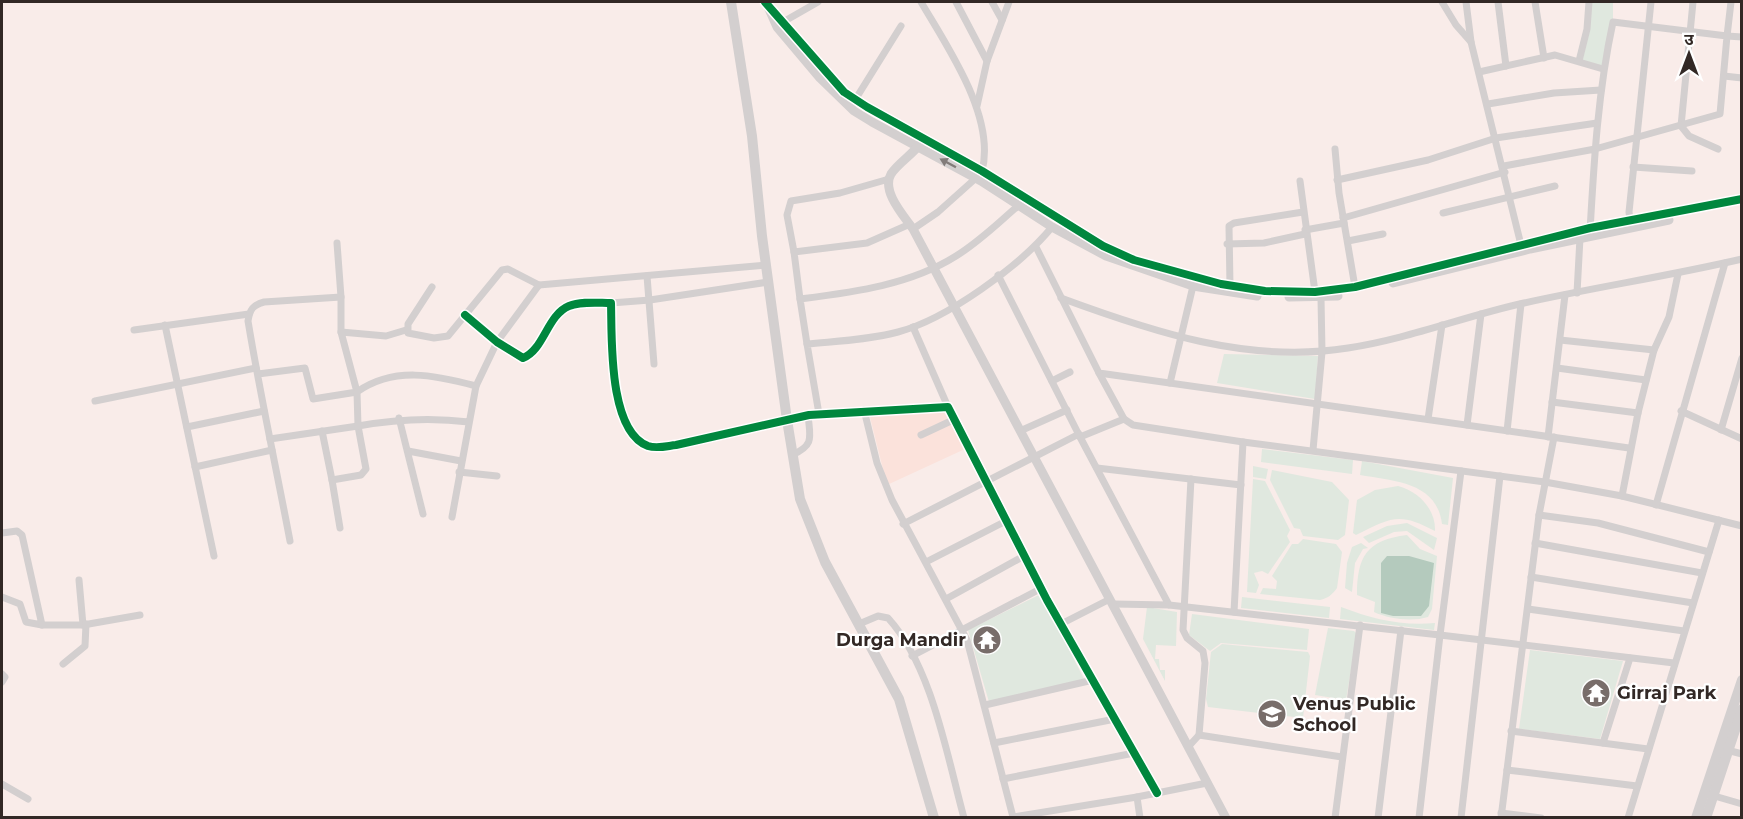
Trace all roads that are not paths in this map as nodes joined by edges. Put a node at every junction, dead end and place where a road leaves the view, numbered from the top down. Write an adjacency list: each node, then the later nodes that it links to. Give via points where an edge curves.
1 (731, 2): 73 (main road, via 752,136)
2 (818, 2): 17 (street)
3 (921, 2): 35 (street)
4 (956, 2): 25 (street)
5 (992, 2): 16 (street)
6 (1009, 2): 16 (street)
7 (1442, 2): 23 (street)
8 (1466, 2): 23 (street)
9 (1498, 2): 27 (street)
10 (1535, 2): 24 (street)
11 (1589, 2): 26 (street)
12 (1651, 2): 19 (street)
13 (1693, 2): 20 (street)
14 (1731, 2): 21 (street)
15 (767, 5): 17 (street); 40 (street, via 788,42 837,96 855,111)
16 (1002, 20): 25 (street)
17 (783, 22): 33 (street)
18 (901, 26): 33 (street)
19 (1648, 26): 20 (street); 28 (street, via 1613,22); 39 (street)
20 (1690, 31): 21 (street); 37 (street)
21 (1727, 36): 22 (street); 30 (street)
22 (1742, 37)
23 (1471, 42): 29 (street)
24 (1544, 57): 26 (street); 27 (street)
25 (987, 60): 35 (street)
26 (1579, 61): 28 (street)
27 (1506, 66): 29 (street)
28 (1604, 69): 32 (street)
29 (1479, 72): 34 (street)
30 (1724, 76): 31 (street); 37 (street, via 1720,114)
31 (1742, 78)
32 (1601, 90): 34 (street); 36 (street)
33 (855, 100): 40 (street)
34 (1488, 104): 38 (street)
35 (977, 106): 47 (street, via 985,139)
36 (1598, 123): 38 (street); 42 (street)
37 (1681, 126): 39 (street); 43 (street, via 1689,136)
38 (1496, 138): 45 (street); 49 (street, via 1428,160)
39 (1636, 138): 42 (street); 44 (street)
40 (921, 143): 47 (street); 48 (street)
41 (1335, 149): 49 (street)
42 (1594, 149): 45 (street); 64 (street)
43 (1718, 149)
44 (1634, 167): 46 (street); 59 (street)
45 (1504, 169): 52 (street); 58 (street)
46 (1692, 171)
47 (979, 175): 55 (street); 60 (street, via 938,212); 81 (street, via 1134,260)
48 (889, 179): 60 (street, via 890,193); 70 (street, via 791,201 787,215)
49 (1337, 180): 58 (street)
50 (1300, 181): 56 (street)
51 (1555, 186): 52 (street)
52 (1512, 197): 57 (street); 69 (street)
53 (1742, 199): 59 (street)
54 (1742, 204): 64 (street)
55 (1018, 206): 61 (street); 74 (street, via 965,250)
56 (1303, 212): 62 (street); 67 (street, via 1234,223 1227,230)
57 (1443, 213)
58 (1344, 220): 62 (street); 65 (street)
59 (1630, 220): 64 (street)
60 (912, 226): 70 (street, via 867,243); 74 (street)
61 (1052, 227): 68 (street); 80 (street, via 1125,264)
62 (1305, 232): 67 (street, via 1264,243); 85 (street)
63 (1383, 234): 65 (street)
64 (1587, 234): 69 (street); 84 (street)
65 (1348, 242): 83 (street)
66 (337, 243): 87 (street)
67 (1227, 244): 81 (street)
68 (1036, 247): 76 (street); 88 (street)
69 (1522, 248): 83 (street); 85 (street, via 1359,292)
70 (794, 252): 89 (street)
71 (1742, 259): 72 (street)
72 (1725, 263): 75 (street); 128 (street)
73 (766, 265): 77 (street); 78 (main road)
74 (934, 268): 89 (street, via 873,288); 93 (street)
75 (1678, 274): 84 (street); 107 (street, via 1669,317)
76 (998, 275): 93 (street); 116 (street)
77 (646, 276): 79 (street); 90 (street)
78 (768, 282): 90 (street); 135 (main road)
79 (539, 285): 96 (street, via 508,269 502,270); 105 (street)
80 (1193, 286): 85 (street, via 1262,296); 103 (street)
81 (1230, 286): 85 (street)
82 (432, 287): 101 (street)
83 (1355, 287): 85 (street)
84 (1577, 293): 86 (street)
85 (1318, 295): 108 (street)
86 (1566, 295): 92 (street); 104 (street)
87 (341, 297): 94 (street, via 264,302); 102 (street)
88 (1061, 298): 103 (street); 114 (street)
89 (800, 299): 106 (street)
90 (650, 300): 91 (street); 110 (street)
91 (611, 303): 105 (street, via 577,304 563,309 526,357 519,357); 135 (street, via 616,392 627,421 641,442 655,447 676,446)
92 (1521, 304): 95 (street); 144 (street)
93 (954, 307): 99 (street); 143 (street)
94 (249, 314): 97 (street); 112 (street)
95 (1481, 314): 98 (street); 138 (street)
96 (465, 315): 101 (street, via 444,338 410,334); 105 (street)
97 (165, 325): 100 (street); 118 (street)
98 (1442, 325): 108 (street); 134 (street)
99 (913, 327): 106 (street, via 882,336); 124 (street)
100 (134, 330)
101 (406, 330): 102 (street, via 386,336)
102 (340, 332): 120 (street)
103 (1181, 339): 108 (street, via 1248,349); 117 (street)
104 (1560, 340): 107 (street); 111 (street)
105 (497, 342): 119 (street)
106 (807, 344): 130 (street)
107 (1654, 350): 115 (street)
108 (1322, 352): 123 (street)
109 (1742, 358): 141 (street)
110 (654, 364)
111 (1557, 368): 115 (street); 122 (street)
112 (257, 371): 118 (street); 120 (street, via 305,368 313,399); 127 (street)
113 (1070, 372): 116 (street)
114 (1099, 373): 117 (street); 133 (street)
115 (1646, 380): 129 (street)
116 (1052, 381): 126 (street)
117 (1170, 383): 123 (street)
118 (178, 385): 121 (street); 140 (street)
119 (476, 386): 120 (street, via 441,376 414,374 369,383); 137 (street)
120 (357, 392): 139 (street)
121 (95, 401)
122 (1552, 402): 129 (street); 147 (street)
123 (1318, 404): 134 (street); 153 (street)
124 (948, 407): 125 (street); 136 (street)
125 (864, 410): 130 (street); 176 (street, via 883,482)
126 (1066, 410): 143 (street); 146 (street)
127 (264, 411): 140 (street); 148 (street)
128 (1681, 411): 141 (street); 170 (street)
129 (1638, 413): 151 (street)
130 (819, 414): 131 (street)
131 (808, 415): 135 (street); 155 (street, via 810,441 805,449)
132 (399, 418): 137 (street); 139 (street); 154 (street)
133 (1124, 419): 146 (street); 150 (street, via 1133,425)
134 (1428, 419): 138 (street)
135 (786, 420): 155 (main road)
136 (953, 420): 145 (street); 166 (street)
137 (469, 422): 157 (street)
138 (1467, 425): 144 (street)
139 (358, 426): 142 (street); 165 (street, via 366,473)
140 (187, 428): 158 (street)
141 (1721, 430): 149 (street)
142 (322, 431): 148 (street); 165 (street)
143 (1020, 431): 156 (street)
144 (1507, 431): 147 (street)
145 (921, 435)
146 (1080, 435): 156 (street); 159 (street)
147 (1551, 437): 151 (street); 167 (street)
148 (270, 439): 152 (street)
149 (1742, 439)
150 (1243, 442): 153 (street); 168 (street)
151 (1629, 448): 169 (street)
152 (272, 450): 158 (street); 180 (street)
153 (1312, 450): 160 (street)
154 (408, 451): 157 (street); 171 (street)
155 (792, 454): 200 (main road, via 809,528)
156 (1033, 456): 166 (street); 192 (street)
157 (460, 461): 161 (street)
158 (195, 467): 183 (street)
159 (1097, 468): 164 (street); 194 (street)
160 (1461, 471): 163 (street); 207 (street)
161 (459, 472): 162 (street); 173 (street)
162 (497, 476)
163 (1500, 476): 167 (street); 208 (street)
164 (1191, 479): 168 (street); 195 (street)
165 (332, 480): 178 (street)
166 (985, 482): 175 (street); 176 (street)
167 (1545, 482): 169 (street); 172 (street)
168 (1240, 485): 197 (street)
169 (1622, 496): 170 (street)
170 (1656, 505): 174 (street)
171 (423, 514)
172 (1539, 515): 181 (street); 182 (street, via 1598,523)
173 (452, 517)
174 (1719, 520): 177 (street); 182 (street)
175 (1006, 521): 184 (street); 185 (street)
176 (903, 524): 185 (street)
177 (1742, 526)
178 (340, 528)
179 (2, 533): 202 (street, via 17,531 22,535)
180 (290, 541)
181 (1535, 543): 186 (street); 187 (street)
182 (1709, 552): 186 (street)
183 (213, 556)
184 (1024, 556): 189 (street); 191 (street)
185 (926, 562): 191 (street)
186 (1702, 573): 193 (street)
187 (1531, 577): 193 (street); 196 (street)
188 (79, 580): 199 (street)
189 (1042, 588): 201 (street); 204 (street)
190 (2, 597): 202 (street, via 20,604 28,624)
191 (946, 599): 204 (street)
192 (1112, 601): 194 (street); 201 (street); 226 (street)
193 (1693, 603): 206 (street)
194 (1169, 605): 195 (street)
195 (1184, 606): 197 (street); 223 (street, via 1185,634 1205,656)
196 (1528, 609): 206 (street); 209 (street)
197 (1234, 612): 203 (street)
198 (140, 615): 199 (street)
199 (84, 624): 202 (street); 213 (street, via 85,646)
200 (859, 624): 210 (street, via 878,616 888,618); 244 (main road, via 899,699)
201 (1061, 624): 215 (street)
202 (42, 625)
203 (1360, 626): 205 (street); 231 (street)
204 (962, 628): 210 (street); 218 (street)
205 (1401, 630): 207 (street); 249 (street)
206 (1684, 631): 212 (street)
207 (1440, 635): 208 (street); 250 (street)
208 (1483, 641): 209 (street); 251 (street)
209 (1524, 646): 211 (street); 222 (street)
210 (912, 656): 245 (street, via 932,705)
211 (1630, 658): 212 (street); 225 (street)
212 (1674, 663): 227 (street)
213 (63, 664)
214 (2, 674): 217 (street)
215 (1093, 680): 218 (street); 220 (street)
216 (1742, 680): 221 (main road)
217 (2, 682)
218 (985, 705): 224 (street)
219 (1742, 710): 221 (main road)
220 (1115, 719): 224 (street); 229 (street)
221 (1734, 727): 228 (main road)
222 (1511, 731): 225 (street); 232 (street)
223 (1199, 735): 226 (street); 231 (street)
224 (994, 743): 233 (street)
225 (1603, 743): 227 (street)
226 (1189, 746): 234 (street)
227 (1648, 749): 236 (street)
228 (1723, 749): 230 (street); 238 (main road)
229 (1134, 753): 233 (street); 237 (street)
230 (1742, 754)
231 (1342, 757): 248 (street)
232 (1507, 770): 236 (street); 242 (street)
233 (1003, 779): 243 (street)
234 (1207, 783): 237 (street); 247 (street)
235 (2, 784): 240 (street)
236 (1637, 786): 253 (street)
237 (1157, 793): 239 (street)
238 (1708, 794): 241 (street); 254 (main road); 255 (main road)
239 (1137, 797): 243 (street); 246 (street)
240 (28, 798)
241 (1742, 804)
242 (1501, 815): 252 (street)
243 (1010, 817)
244 (934, 818)
245 (964, 818)
246 (1140, 818)
247 (1226, 818)
248 (1335, 818)
249 (1378, 818)
250 (1419, 818)
251 (1461, 818)
252 (1541, 818)
253 (1628, 818)
254 (1696, 818)
255 (1706, 818)

